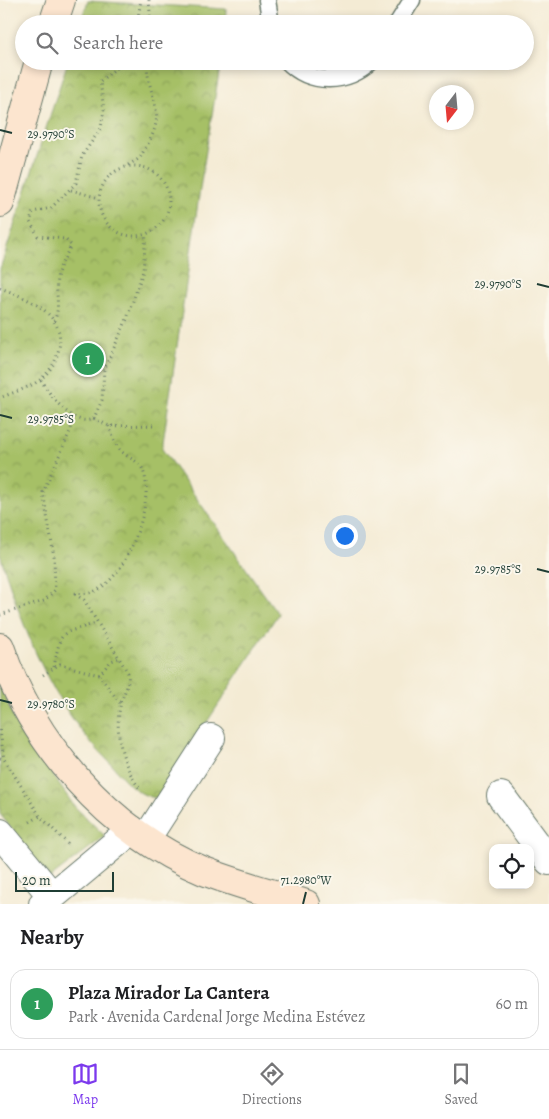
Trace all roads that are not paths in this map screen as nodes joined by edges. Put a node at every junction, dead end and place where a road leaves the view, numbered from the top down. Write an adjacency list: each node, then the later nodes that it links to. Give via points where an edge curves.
1 (61, 0): 4 (street)
2 (268, 0): 5 (lane)
3 (412, 0): 6 (lane)
4 (55, 15)
5 (270, 15)
6 (403, 15)
7 (37, 70): 10 (street)
8 (298, 70): 9 (lane, via 316,78 332,80)
9 (363, 70)
10 (0, 203)
11 (0, 647): 14 (street, via 32,721 66,767)
12 (210, 738): 14 (street, via 161,816)
13 (501, 796): 16 (street)
14 (139, 834): 17 (street, via 90,865); 18 (street, via 204,870)
15 (2, 836): 17 (street)
16 (549, 861)
17 (47, 900)
18 (306, 904)

